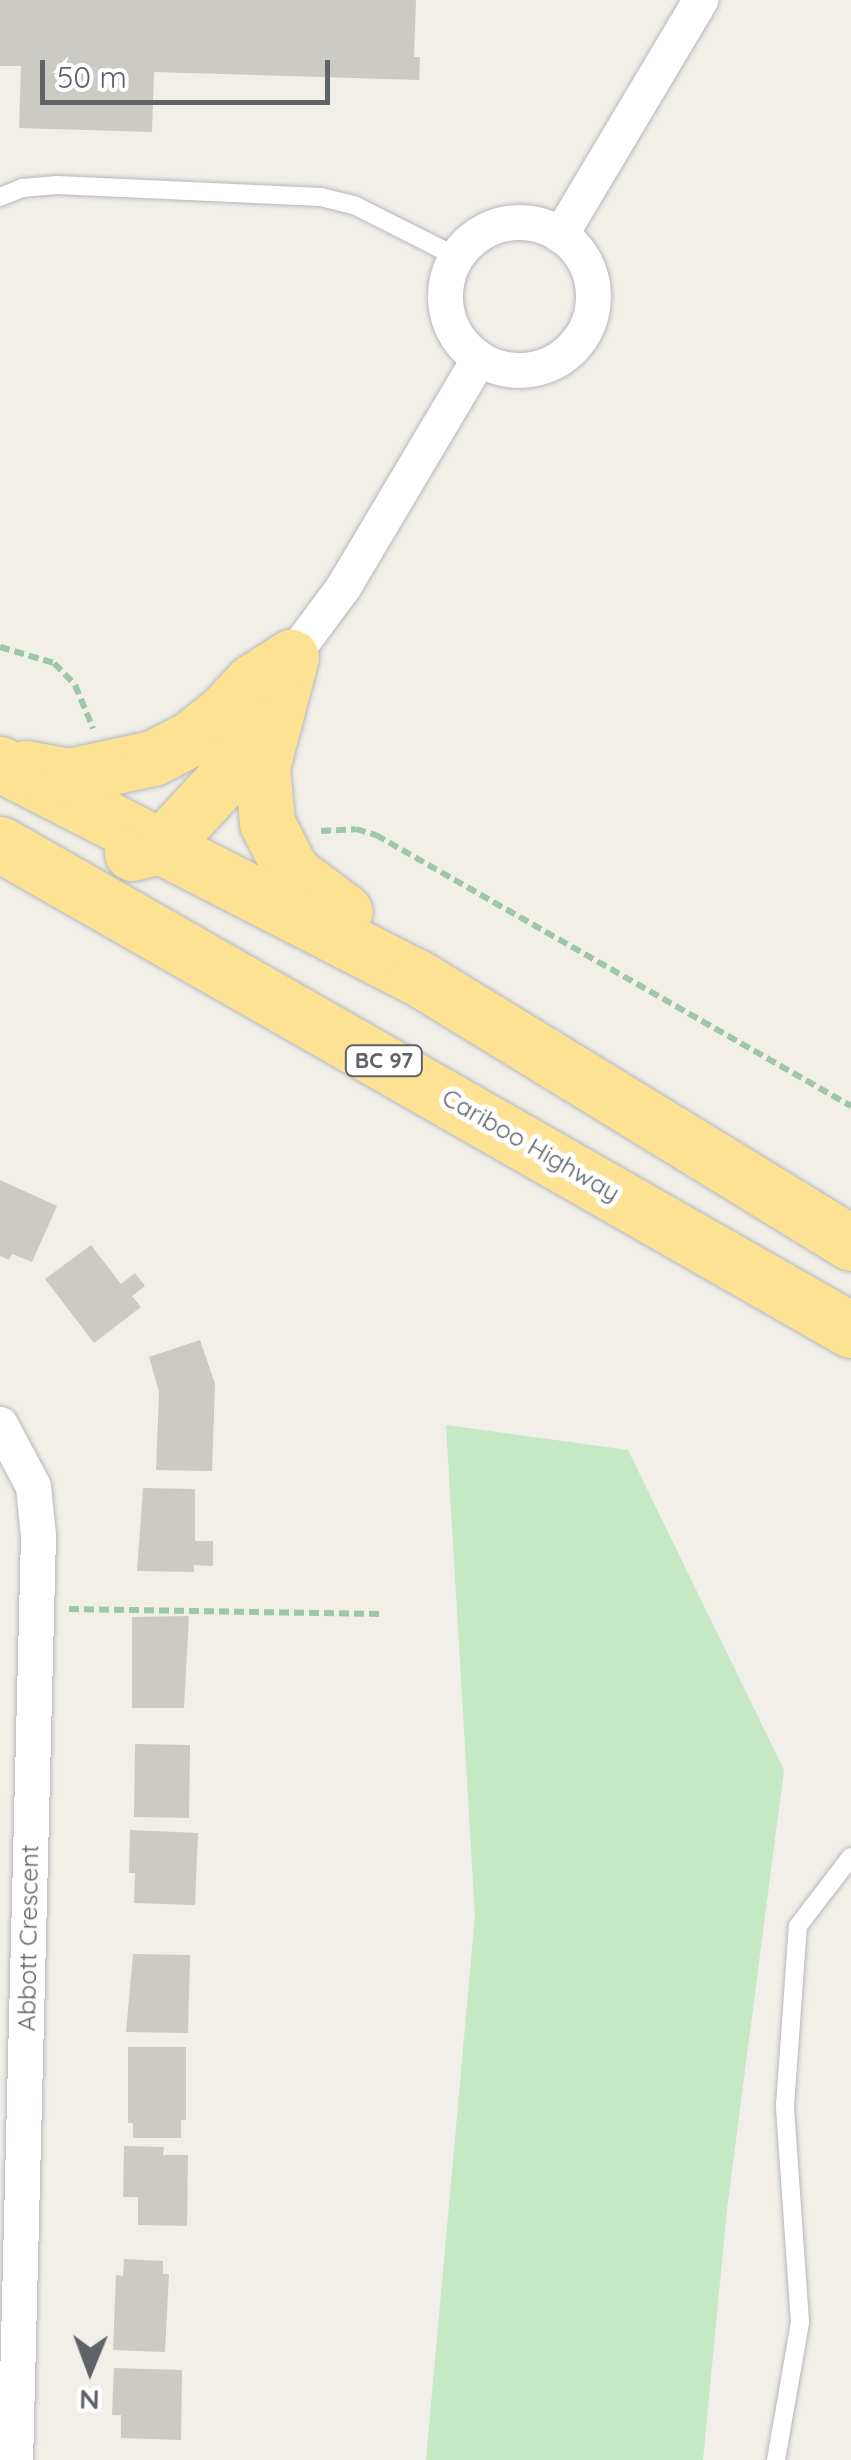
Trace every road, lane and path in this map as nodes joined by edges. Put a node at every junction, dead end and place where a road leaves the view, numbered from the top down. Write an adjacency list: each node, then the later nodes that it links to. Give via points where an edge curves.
1 (700, 0): 3 (street)
2 (0, 196): 4 (lane, via 57,185 321,197 356,206)
3 (560, 234): 4 (street, via 531,222 507,223 485,230); 5 (street, via 586,262 593,285 586,330 573,348 535,370 513,371)
4 (453, 255): 5 (street, via 444,287 446,313 455,336)
5 (478, 358): 7 (street, via 343,587)
6 (0, 647): 9 (path, via 54,663 75,684)
7 (292, 657): 8 (highway); 10 (highway, via 252,682 190,740 153,758 69,776)
8 (271, 728): 13 (highway); 14 (highway, via 262,767 267,824 292,872)
9 (96, 738)
10 (0, 764): 13 (highway)
11 (307, 835): 15 (path, via 356,829 376,835)
12 (0, 843): 13 (highway, via 89,856); 17 (highway, Cariboo Highway / BC 97)
13 (164, 845): 14 (highway)
14 (418, 976): 16 (highway)
15 (851, 1106)
16 (851, 1243)
17 (851, 1330)
18 (0, 1424): 19 (street, Abbott Crescent, via 33,1486)
19 (36, 1608): 20 (path); 22 (street, Abbott Crescent)
20 (382, 1614)
21 (851, 1858): 23 (lane, via 798,1926 785,2106 800,2322)
22 (15, 2460)
23 (776, 2460)

